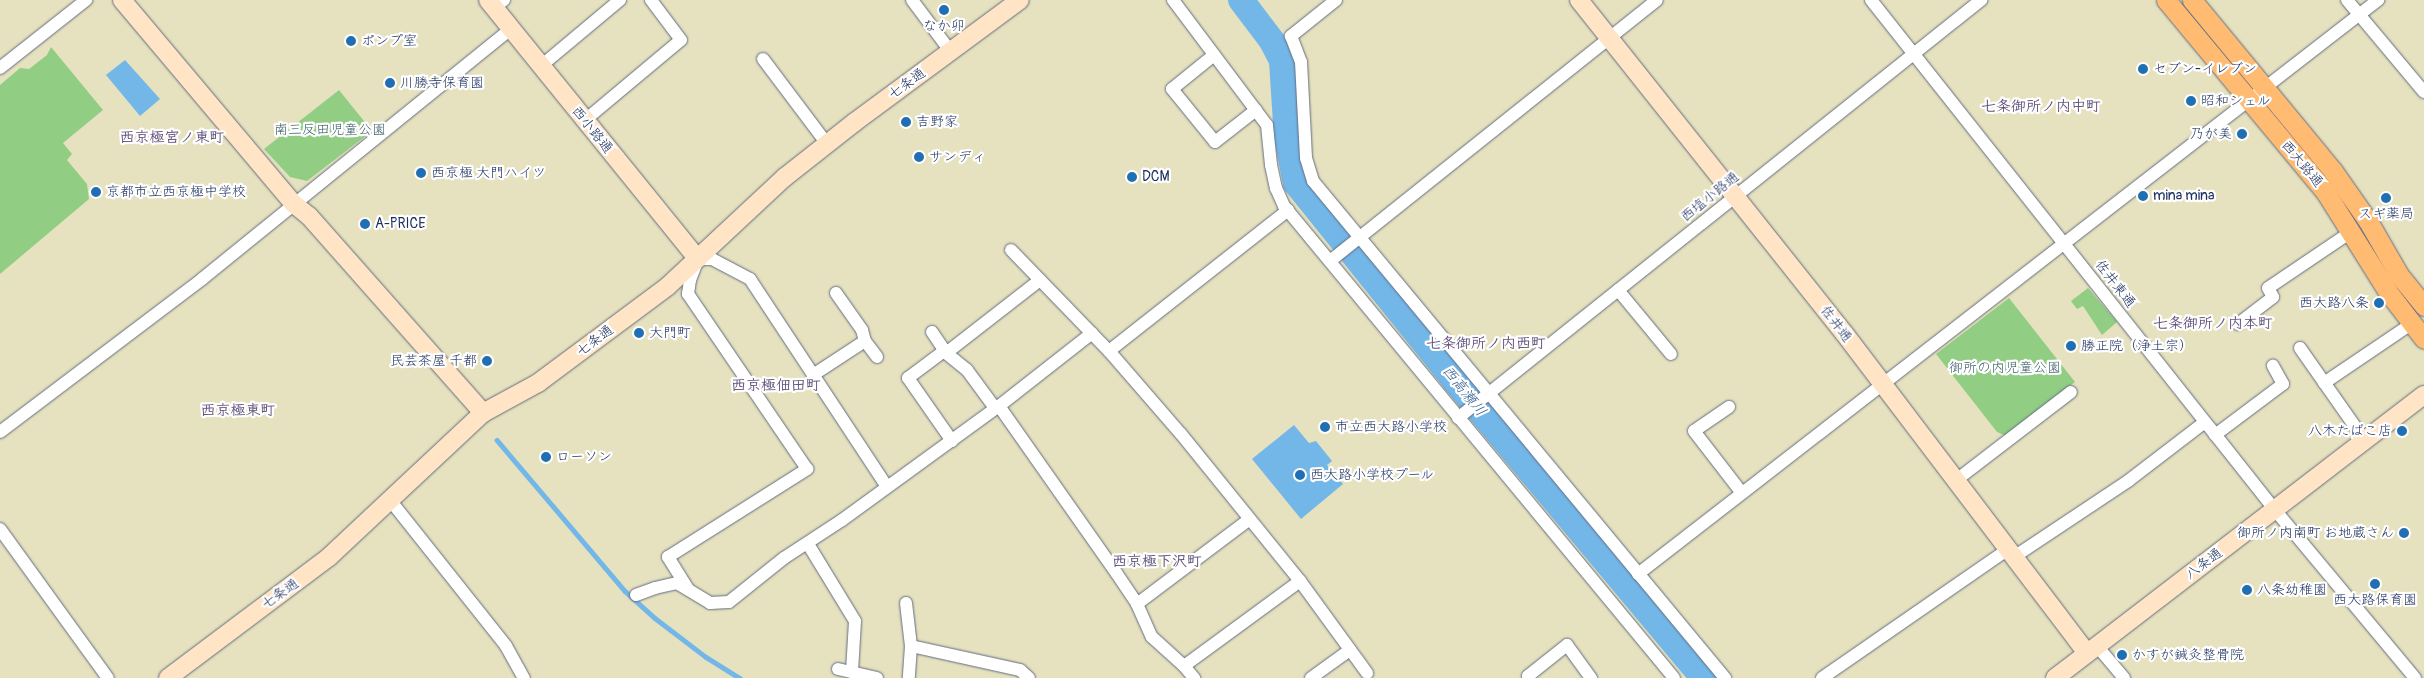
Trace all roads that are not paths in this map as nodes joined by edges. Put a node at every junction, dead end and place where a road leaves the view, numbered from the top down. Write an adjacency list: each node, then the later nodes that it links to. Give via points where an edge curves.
1 (86, 0): 26 (street)
2 (122, 0): 34 (street)
3 (620, 0): 25 (street)
4 (651, 0): 31 (street, via 682,40)
5 (912, 0): 21 (street)
6 (1020, 0): 21 (street, 七条通)
7 (1173, 0): 23 (street)
8 (1336, 0): 37 (street, via 1291,36 1301,62 1306,158 1313,181)
9 (1579, 0): 20 (street, 佐井通)
10 (1657, 0): 20 (street)
11 (1871, 0): 22 (street, 佐井東通)
12 (1981, 0): 22 (street, 西塩小路通)
13 (2166, 0): 29 (main road, 西大路通)
14 (2192, 0): 27 (main road, 西大路通)
15 (2347, 0): 18 (street)
16 (2378, 0): 18 (street)
17 (495, 3): 19 (street, 西小路通)
18 (2359, 15): 27 (street); 28 (street)
19 (511, 29): 25 (street, 西小路通); 34 (street)
20 (1610, 38): 33 (street, 佐井通); 37 (street)
21 (951, 52): 32 (street, 七条通)
22 (1914, 54): 33 (street, 西塩小路通); 38 (street, 佐井東通)
23 (1214, 55): 30 (street); 30 (street, via 1172,89 1214,142)
24 (763, 58): 32 (street)
25 (541, 66): 31 (street, 西小路通)
26 (0, 68)
27 (2265, 88): 29 (street); 45 (main road, 西大路通, via 2351,196 2399,275)
28 (2424, 92)
29 (2250, 101): 36 (main road, 西大路通, via 2326,193); 38 (street)
30 (1256, 110): 35 (street, via 1267,125 1272,173)
31 (584, 121): 40 (street, 西小路通)
32 (827, 144): 40 (street, 七条通, via 785,177)
33 (1735, 196): 43 (street, 西塩小路通); 60 (street, 佐井通)
34 (294, 204): 66 (street, via 310,216); 69 (street, via 202,279)
35 (1288, 210): 41 (street); 54 (street)
36 (2351, 232): 46 (street, via 2268,288 2273,297); 47 (main road, 西大路通, via 2368,263)
37 (1359, 238): 41 (street); 62 (street)
38 (2064, 244): 60 (street); 68 (street, 佐井東通)
39 (1011, 250): 42 (street)
40 (698, 260): 58 (street, via 712,258 750,279); 66 (street, 七条通, via 538,383); 84 (street, via 688,294 807,469 668,557)
41 (1330, 261): 67 (street)
42 (1040, 280): 49 (street); 53 (street, via 950,350)
43 (1618, 290): 55 (street); 62 (street, 西塩小路通)
44 (836, 293): 51 (street, via 862,330)
45 (2424, 306)
46 (2238, 324)
47 (2412, 324): 50 (main road, 西大路通); 59 (street)
48 (932, 332): 53 (street)
49 (1092, 333): 54 (street); 64 (street)
50 (2424, 339)
51 (865, 341): 56 (street); 58 (street)
52 (2300, 348): 59 (street)
53 (944, 351): 64 (street, via 967,370); 71 (street, via 908,378)
54 (1109, 351): 78 (street)
55 (1670, 354)
56 (877, 358)
57 (2273, 366): 70 (street, via 2282,384)
58 (813, 375): 74 (street)
59 (2324, 383): 72 (street)
60 (1882, 384): 73 (street, 佐井通); 75 (street)
61 (2071, 392): 73 (street)
62 (1488, 394): 67 (street, 西塩小路通); 82 (street)
63 (2424, 396): 72 (street, 八条通)
64 (997, 407): 71 (street); 87 (street)
65 (1728, 407): 75 (street, via 1694,431)
66 (483, 413): 76 (street, 七条通)
67 (1458, 418): 105 (street)
68 (2205, 422): 70 (street, 佐井東通); 81 (street, via 2128,481)
69 (0, 432)
70 (2215, 435): 77 (street, 佐井東通)
71 (952, 441): 74 (street)
72 (2365, 441): 77 (street, 八条通)
73 (1955, 481): 81 (street, 佐井通)
74 (887, 488): 80 (street)
75 (1742, 493): 82 (street)
76 (390, 500): 96 (street, 七条通, via 329,557); 97 (street, via 506,646)
77 (2275, 510): 90 (street, 八条通); 110 (street, 佐井東通)
78 (1250, 519): 83 (street); 87 (street)
79 (0, 529): 95 (street)
80 (808, 544): 84 (street, via 784,558 729,602 710,603); 93 (street, via 855,620)
81 (2011, 553): 90 (street, 佐井通); 107 (street)
82 (1638, 574): 106 (street)
83 (1300, 581): 89 (street); 91 (street)
84 (688, 589): 85 (street, via 677,583)
85 (636, 595)
86 (906, 603): 88 (street)
87 (1136, 604): 91 (street, via 1152,638)
88 (910, 646): 99 (street); 100 (street, via 1020,670)
89 (1350, 650): 94 (street); 102 (street)
90 (2092, 650): 108 (street, 八条通); 109 (street, 佐井通)
91 (1184, 666): 101 (street)
92 (838, 669): 93 (street)
93 (852, 672): 98 (street)
94 (1367, 673)
95 (108, 678)
96 (168, 678)
97 (524, 678)
98 (877, 678)
99 (909, 678)
100 (1029, 678)
101 (1194, 678)
102 (1311, 678)
103 (1529, 678): 104 (street, via 1567,645)
104 (1592, 678)
105 (1674, 678)
106 (1725, 678)
107 (1823, 678)
108 (2054, 678)
109 (2124, 678)
110 (2415, 678)

